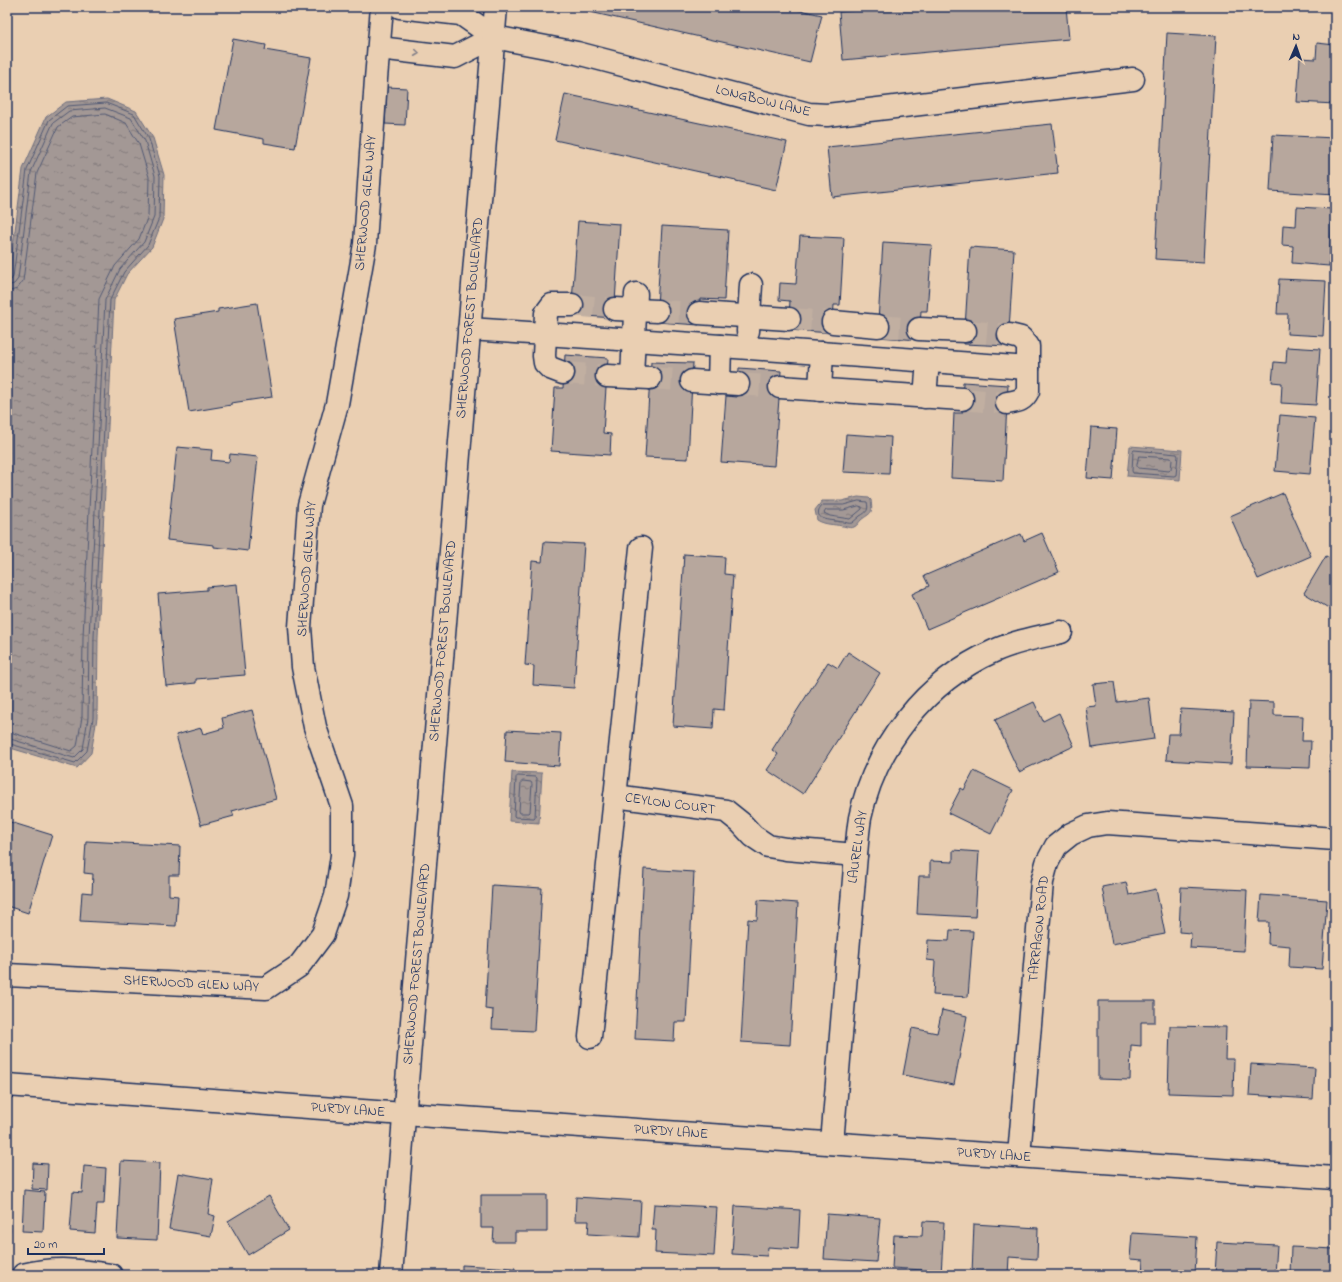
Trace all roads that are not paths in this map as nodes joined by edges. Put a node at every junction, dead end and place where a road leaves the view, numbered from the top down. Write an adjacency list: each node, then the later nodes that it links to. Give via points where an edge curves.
1 (382, 7): 5 (street, SHERWOOD GLEN WAY)
2 (400, 7): 4 (street, via 461,14)
3 (496, 7): 4 (street, SHERWOOD FOREST BOULEVARD)
4 (494, 37): 5 (street, one-way to 4, via 455,57); 6 (street, LONGBOW LANE, via 577,53 809,114); 18 (street, SHERWOOD FOREST BOULEVARD)
5 (378, 48): 42 (street, SHERWOOD GLEN WAY, via 364,244 337,404 309,505 300,627 303,667 315,727 342,806 342,855 336,896 323,934 299,966 266,988)
6 (1132, 79)
7 (751, 285): 11 (street)
8 (572, 306): 20 (street, via 552,305 546,313)
9 (657, 311): 22 (street, via 629,304)
10 (699, 313): 11 (street)
11 (749, 317): 13 (street); 24 (street)
12 (854, 318): 14 (street); 16 (street); 26 (street)
13 (789, 319)
14 (833, 322)
15 (941, 325): 17 (street); 19 (street); 27 (street)
16 (878, 326)
17 (919, 328)
18 (470, 329): 20 (street); 45 (street, SHERWOOD FOREST BOULEVARD)
19 (965, 331)
20 (545, 334): 22 (street); 29 (street, via 545,363)
21 (1009, 335): 28 (street, via 1021,338 1028,346)
22 (634, 340): 23 (street); 30 (street, via 641,378)
23 (720, 346): 24 (street); 31 (street, via 728,383)
24 (747, 348): 25 (street)
25 (822, 353): 26 (street); 33 (street)
26 (853, 355): 27 (street)
27 (934, 362): 28 (street); 34 (street)
28 (1028, 368): 36 (street, via 1028,391 1025,397)
29 (563, 373)
30 (607, 376)
31 (692, 381)
32 (780, 387): 33 (street)
33 (820, 390): 34 (street)
34 (925, 397): 35 (street)
35 (962, 399)
36 (1007, 403)
37 (641, 548): 39 (street, CEYLON COURT)
38 (1062, 632): 41 (street, LAUREL WAY, via 1030,638 978,659 947,679 919,704 886,749 870,783 860,819)
39 (615, 796): 41 (street, CEYLON COURT, via 726,811 768,846); 43 (street, CEYLON COURT)
40 (1335, 839): 47 (street, TARRAGON ROAD, via 1107,824 1088,826 1071,834 1056,846 1047,863 1042,882)
41 (856, 855): 46 (street, LAUREL WAY)
42 (7, 975)
43 (590, 1037)
44 (7, 1085): 45 (street, PURDY LANE)
45 (404, 1114): 46 (street, PURDY LANE); 51 (street, SHERWOOD FOREST BOULEVARD)
46 (832, 1144): 47 (street, PURDY LANE)
47 (1019, 1156): 48 (street, PURDY LANE)
48 (1335, 1178)
49 (23, 1275): 50 (street, via 40,1271 78,1270)
50 (110, 1275)
51 (391, 1275)

